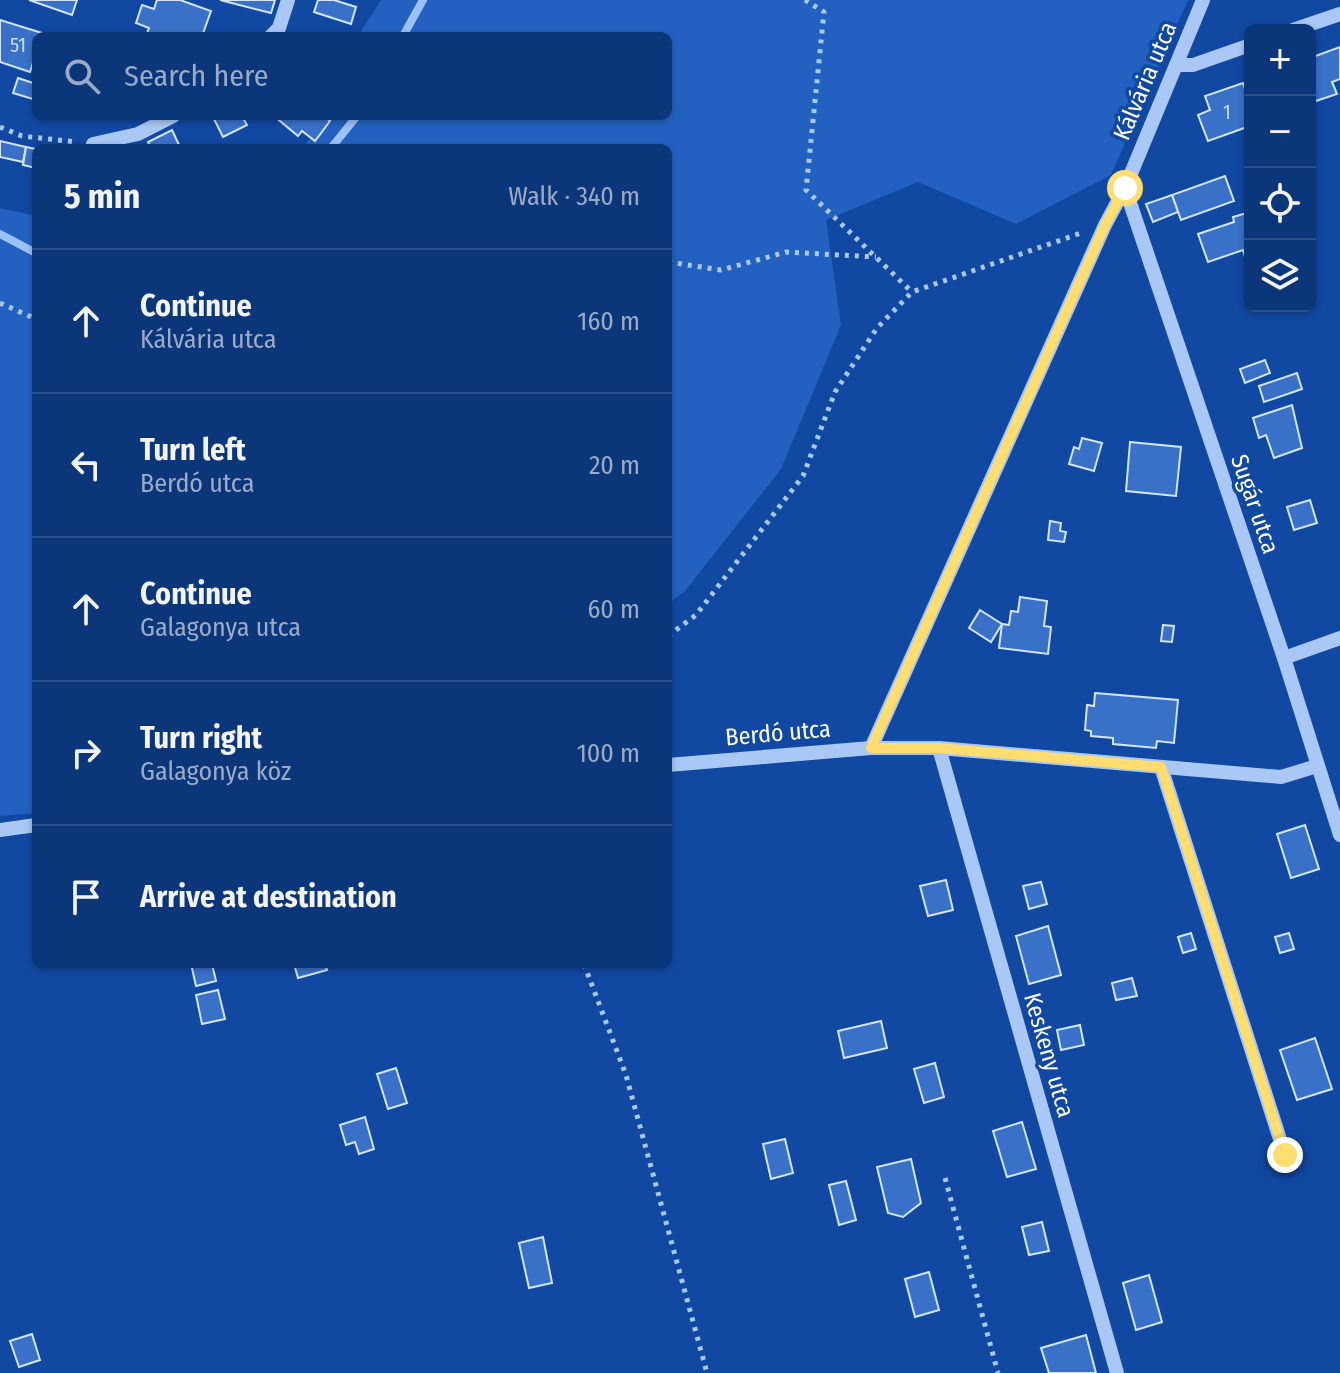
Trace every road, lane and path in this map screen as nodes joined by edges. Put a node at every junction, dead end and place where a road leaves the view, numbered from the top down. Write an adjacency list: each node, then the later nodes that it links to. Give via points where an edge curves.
1 (288, 0): 6 (street)
2 (805, 0): 14 (path, via 824,12 806,190)
3 (1203, 0): 8 (street, Kálvária utca)
4 (1340, 14): 5 (street)
5 (1311, 24)
6 (275, 32)
7 (1244, 47): 8 (street, via 1193,65)
8 (1176, 65): 12 (street, Kálvária utca)
9 (165, 120): 11 (street, via 138,134)
10 (0, 127): 11 (path, via 22,136)
11 (93, 144)
12 (1125, 188): 13 (street, Kálvária utca); 21 (street, Sugár utca)
13 (1105, 225): 16 (path); 22 (street, Kálvária utca)
14 (876, 257): 15 (path, via 786,252 721,270); 16 (path)
15 (672, 263)
16 (912, 292): 19 (path, via 877,328 835,392 803,476 696,615)
17 (0, 303): 18 (path)
18 (32, 317)
19 (672, 633)
20 (1340, 638): 21 (street)
21 (1284, 658): 25 (street, Sugár utca)
22 (871, 748): 23 (street, Berdó utca); 24 (street, Berdó utca)
23 (939, 748): 26 (street, Berdó utca); 35 (street, Keskeny utca)
24 (672, 765)
25 (1317, 766): 26 (street, Berdó utca, via 1281,777); 29 (street, Sugár utca)
26 (1161, 767): 31 (street)
27 (32, 826): 28 (street)
28 (0, 830)
29 (1340, 835)
30 (586, 968): 33 (path, via 626,1075)
31 (1285, 1155)
32 (945, 1178): 34 (path)
33 (707, 1373)
34 (998, 1373)
35 (1117, 1373)

